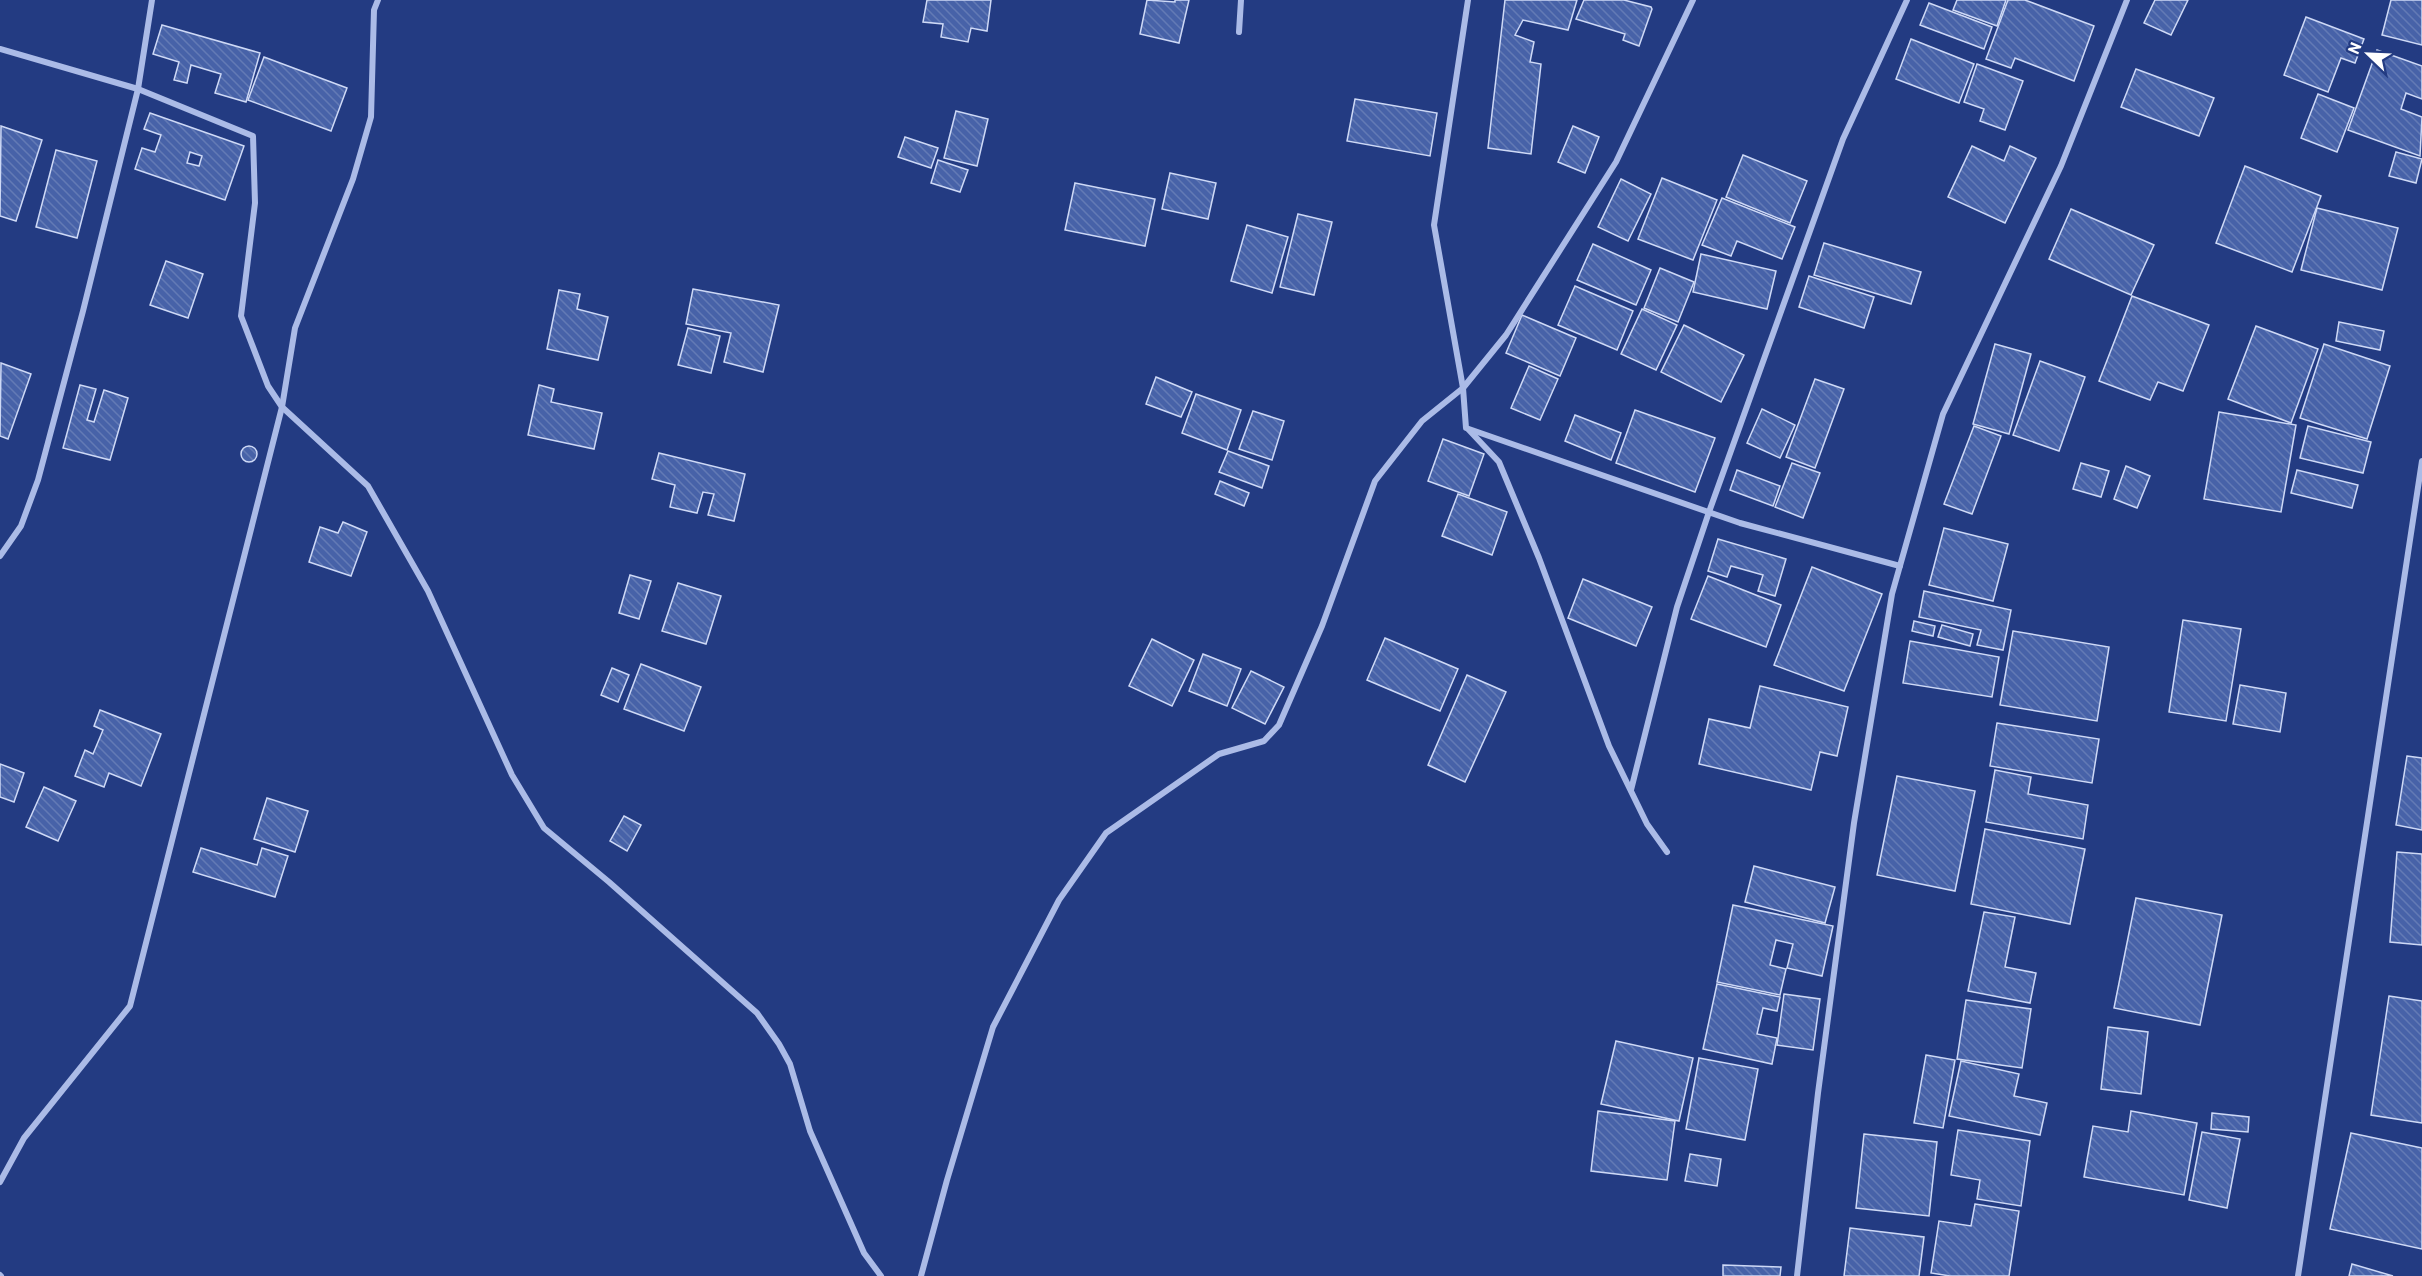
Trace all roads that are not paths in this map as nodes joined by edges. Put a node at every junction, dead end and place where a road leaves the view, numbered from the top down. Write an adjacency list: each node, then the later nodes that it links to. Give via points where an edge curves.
1 (152, 0): 10 (street)
2 (378, 0): 12 (street, via 374,10 371,117 353,179 295,328)
3 (1241, 0): 8 (street)
4 (1468, 0): 11 (street, via 1434,225)
5 (1693, 0): 11 (street, via 1616,162 1506,335)
6 (1907, 0): 15 (street, via 1843,139)
7 (2127, 0): 17 (street, via 2061,166 1943,414)
8 (1239, 32)
9 (0, 49): 10 (street)
10 (138, 89): 12 (street, via 253,136 255,204 241,316 268,386); 16 (street, via 38,480 21,526)
11 (1463, 388): 13 (street); 22 (street, via 1422,421 1375,481 1322,626 1279,725 1264,741 1219,754 1106,834 1059,900 993,1027)
12 (282, 407): 20 (street, via 130,1006 24,1138); 21 (street, via 368,486 428,591 512,775 544,828 757,1013 779,1044 790,1064 810,1131 864,1253)
13 (1466, 428): 15 (street); 18 (street, via 1499,462 1609,746)
14 (2422, 460): 24 (street)
15 (1709, 512): 17 (street); 18 (street, via 1677,607)
16 (0, 556)
17 (1900, 566): 23 (street, via 1854,823)
18 (1630, 790): 19 (street)
19 (1667, 852)
20 (0, 1182)
21 (881, 1276)
22 (921, 1276)
23 (1797, 1276)
24 (2298, 1276)

